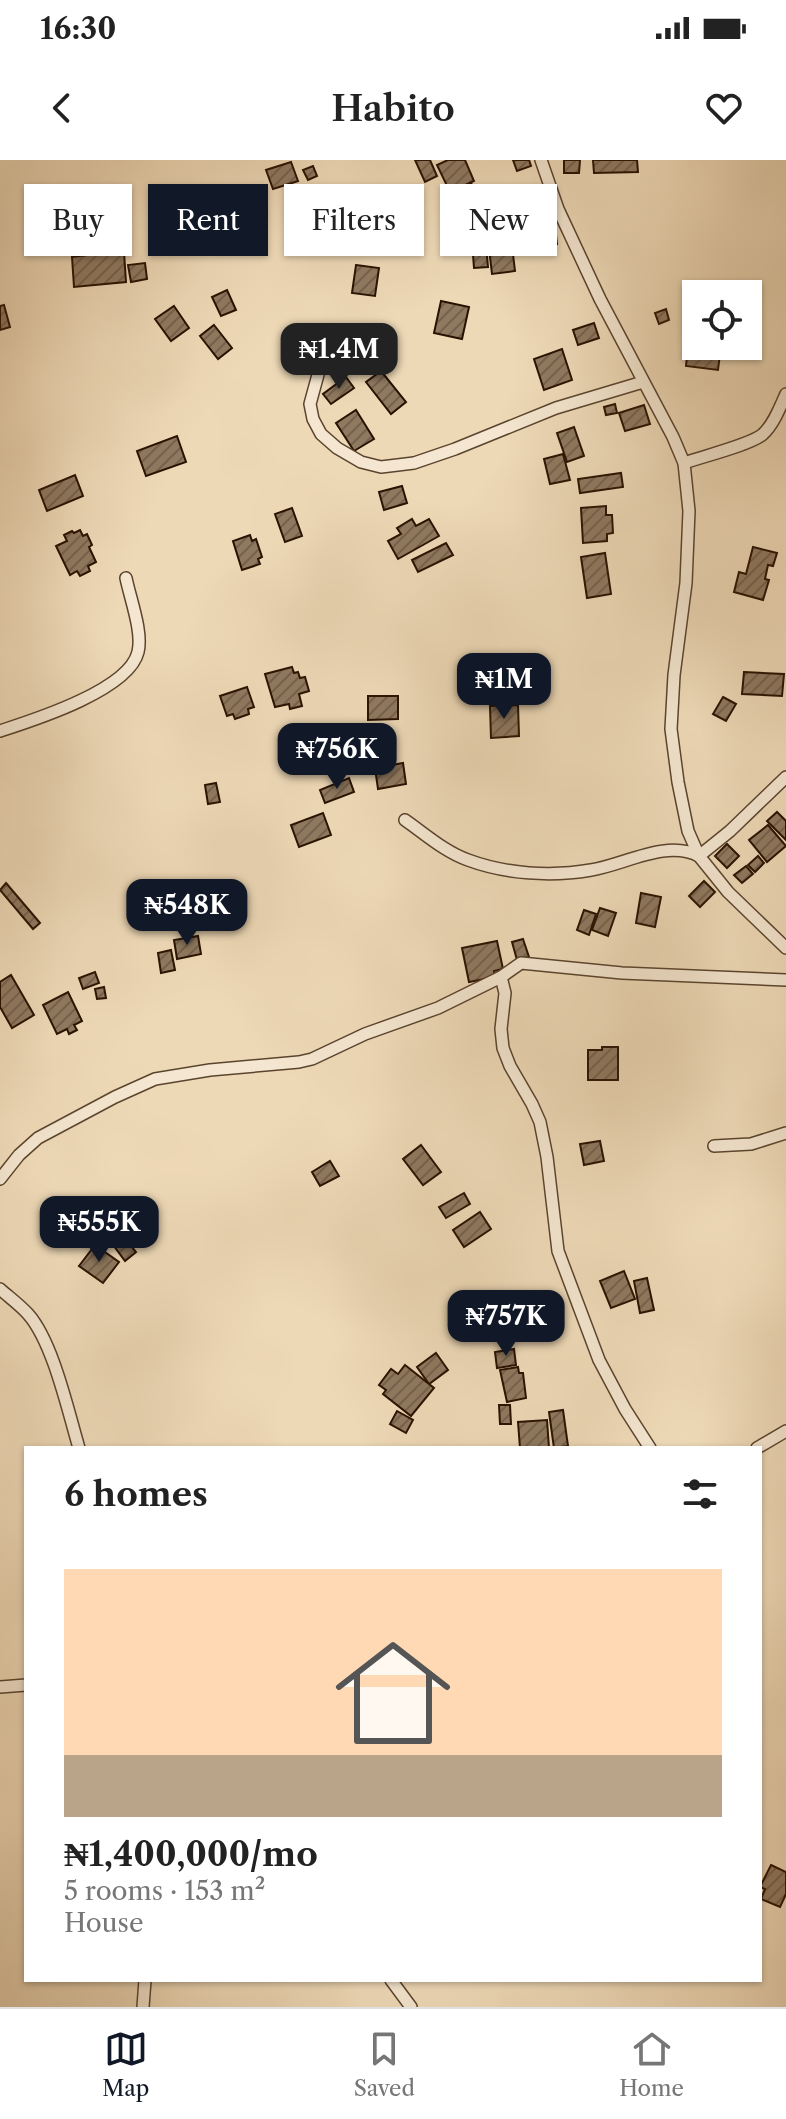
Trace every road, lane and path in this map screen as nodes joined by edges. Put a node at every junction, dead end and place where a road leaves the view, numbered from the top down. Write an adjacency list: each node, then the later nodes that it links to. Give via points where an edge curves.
1 (541, 160): 3 (street, via 558,209)
2 (321, 337): 3 (street, via 322,360 310,404 313,419 337,448 381,467 414,463 556,408)
3 (643, 382): 5 (street)
4 (786, 394): 5 (street, via 763,435)
5 (684, 463): 10 (street, via 689,511 686,583 671,729 688,831)
6 (126, 578): 7 (street, via 139,636 138,654 126,671 49,715)
7 (0, 731)
8 (786, 777): 10 (street)
9 (405, 820): 10 (street, via 467,860 525,873 591,870 681,849)
10 (699, 856): 11 (street)
11 (786, 948)
12 (501, 977): 13 (street, via 521,963); 16 (street, via 312,1059 155,1079 38,1138); 20 (street, via 503,1048 540,1122 558,1251 599,1360)
13 (786, 980)
14 (786, 1133): 15 (street, via 751,1144)
15 (714, 1146)
16 (0, 1179)
17 (0, 1289): 19 (street, via 29,1315 42,1337)
18 (786, 1431): 21 (street)
19 (78, 1446)
20 (649, 1446)
21 (760, 1446)
22 (24, 1685): 23 (street)
23 (0, 1687)
24 (145, 1982): 26 (street)
25 (392, 1982): 27 (street)
26 (143, 2007)
27 (411, 2007)

